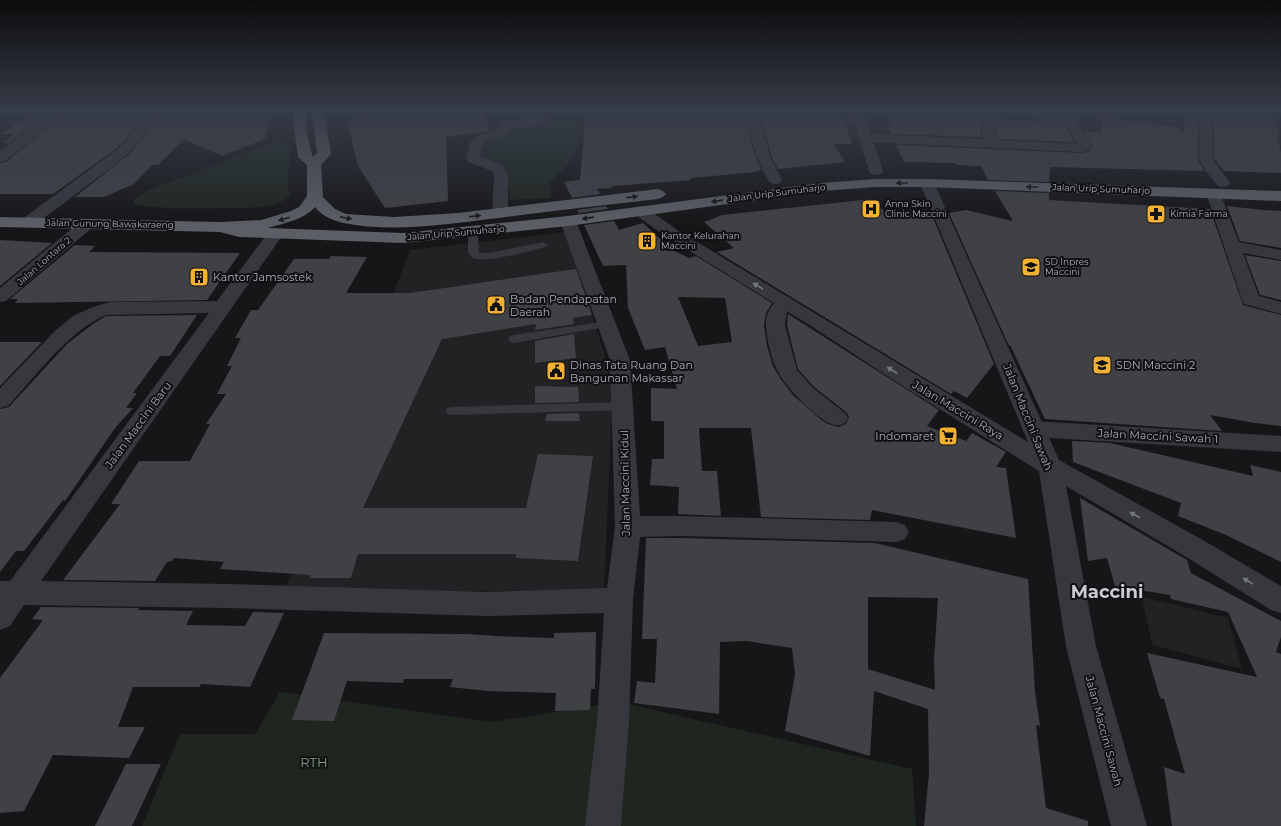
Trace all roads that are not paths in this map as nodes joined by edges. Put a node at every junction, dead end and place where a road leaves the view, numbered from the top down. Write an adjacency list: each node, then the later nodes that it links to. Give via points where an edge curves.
1 (11, 150): 9 (street)
2 (124, 150): 25 (street)
3 (304, 150): 12 (highway, via 305,157)
4 (323, 150): 12 (highway, via 324,154)
5 (475, 150): 23 (street, via 473,159 496,167 501,176)
6 (762, 150): 14 (street, via 769,173)
7 (870, 150): 13 (street)
8 (1206, 150): 18 (street, via 1206,159)
9 (0, 158)
10 (0, 162): 11 (street)
11 (18, 163)
12 (314, 164): 21 (highway)
13 (876, 170): 14 (highway, Jalan Urip Sumuharjo); 18 (highway, Jalan Urip Sumuharjo, via 1003,174)
14 (776, 180): 17 (highway, Jalan Urip Sumuharjo)
15 (927, 183): 18 (highway, Jalan Urip Sumuharjo, one-way to 15); 22 (highway, Jalan Urip Sumuharjo, one-way to 22, via 821,187); 44 (street, Jalan Maccini Sawah)
16 (1281, 185): 18 (highway, Jalan Urip Sumuharjo)
17 (714, 187)
18 (1218, 188): 20 (highway, Jalan Urip Sumuharjo); 32 (street)
19 (674, 192): 23 (highway, Jalan Urip Sumuharjo, one-way to 19)
20 (1281, 196)
21 (315, 197): 23 (highway, Jalan Urip Sumuharjo, one-way to 23, via 324,209 348,220 427,221); 28 (highway, Jalan Gunung Bawakaraeng, one-way to 28, via 304,210 289,218 262,225)
22 (640, 211): 24 (highway, Jalan Urip Sumuharjo, one-way to 24); 35 (street, Jalan Maccini Raya, one-way to 22)
23 (500, 213)
24 (568, 221): 29 (highway, Jalan Urip Sumuharjo); 38 (street, Jalan Maccini Kidul)
25 (28, 222): 26 (highway, Jalan Gunung Bawakaraeng); 27 (highway, Jalan Gunung Bawakaraeng)
26 (1, 223)
27 (87, 224): 28 (highway, Jalan Gunung Bawakaraeng); 34 (street, Jalan Lontara 2)
28 (220, 227): 30 (highway, Jalan Gunung Bawakaraeng, via 239,232)
29 (473, 232): 30 (highway, Jalan Urip Sumuharjo, via 403,238); 31 (lane, via 473,252 476,256 489,256)
30 (276, 233): 36 (street, Jalan Maccini Baru)
31 (543, 245)
32 (1232, 246): 33 (street); 37 (street, via 1250,300)
33 (1281, 255)
34 (0, 297)
35 (784, 302): 43 (street, via 776,313 775,322 786,368 811,399); 46 (street, Jalan Maccini Raya, one-way to 35)
36 (224, 308): 40 (street, via 117,308 97,311 64,333); 49 (street, Jalan Maccini Baru)
37 (1281, 308)
38 (607, 324): 39 (lane); 41 (street, Jalan Maccini Kidul, via 620,360)
39 (514, 339)
40 (0, 401)
41 (623, 406): 42 (lane); 47 (street, Jalan Maccini Kidul)
42 (452, 411)
43 (837, 418)
44 (1034, 429): 45 (street, Jalan Maccini Sawah 1); 46 (street, Jalan Maccini Sawah)
45 (1281, 444)
46 (1050, 466): 51 (street, Jalan Maccini Raya, one-way to 46); 54 (street, Jalan Maccini Sawah, via 1081,646)
47 (628, 527): 48 (street); 50 (street, Jalan Maccini Kidul)
48 (896, 532)
49 (8, 593): 50 (street, via 228,596 487,604); 52 (street, Jalan Maccini Baru)
50 (619, 600): 53 (street, Jalan Maccini Kidul, via 613,721)
51 (1281, 601)
52 (0, 617)
53 (603, 826)
54 (1129, 826)

